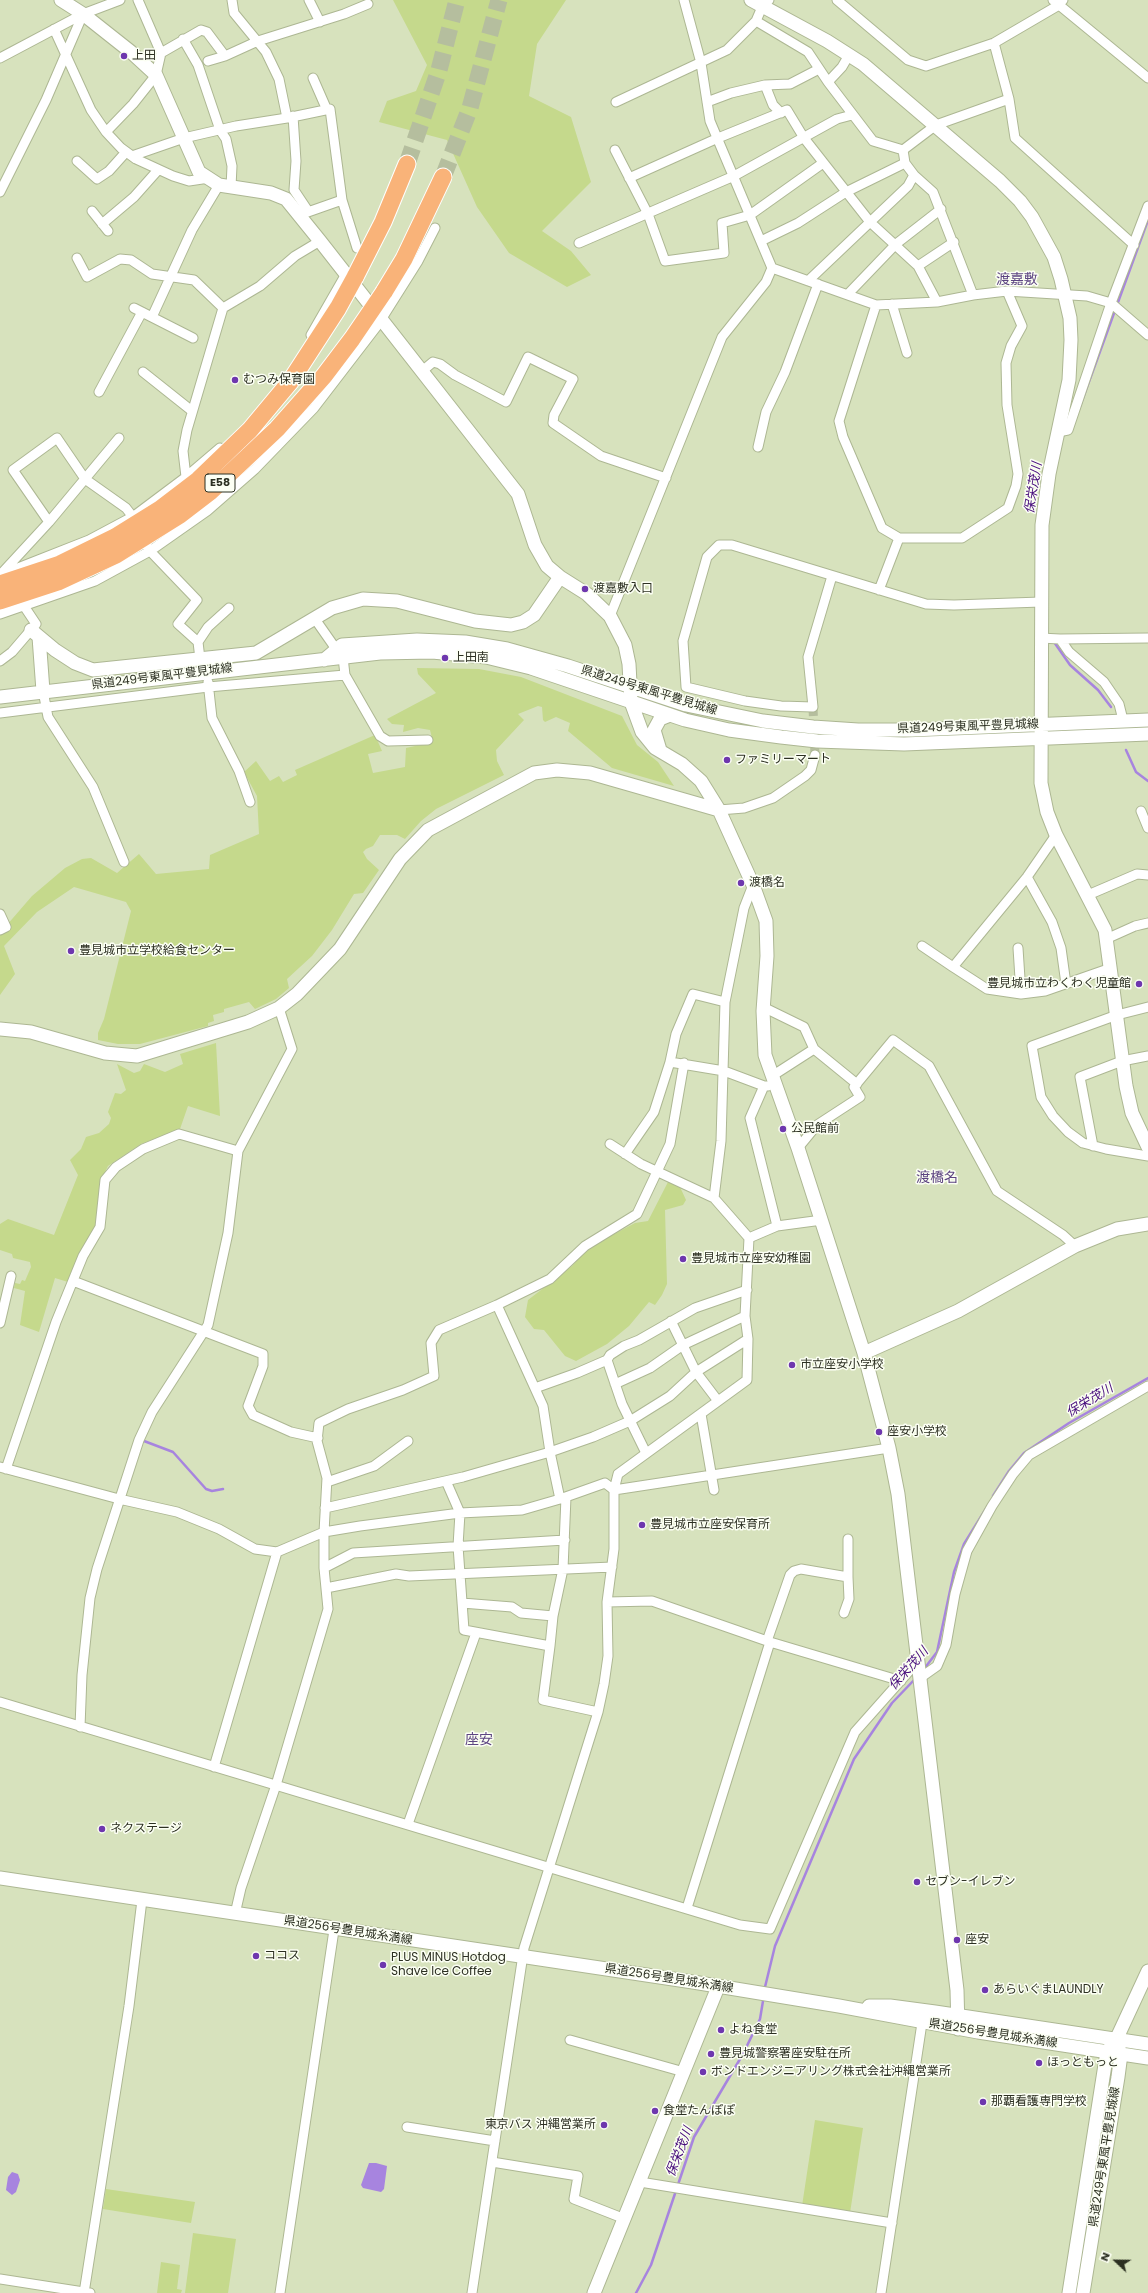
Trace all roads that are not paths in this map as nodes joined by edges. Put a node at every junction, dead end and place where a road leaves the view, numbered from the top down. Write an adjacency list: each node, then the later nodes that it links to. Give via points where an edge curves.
1 (61, 0): 11 (street)
2 (120, 0): 11 (street)
3 (138, 0): 19 (street)
4 (232, 0): 16 (street, via 234,13)
5 (308, 0): 13 (street)
6 (684, 0): 24 (street)
7 (837, 0): 17 (street, via 908,60 926,66)
8 (761, 2): 12 (street); 20 (street)
9 (1059, 2): 17 (street); 28 (street)
10 (368, 4): 13 (street)
11 (83, 14): 14 (street); 18 (street); 26 (street, via 131,52)
12 (756, 21): 24 (street, via 727,50); 25 (street, via 808,52)
13 (320, 22): 16 (street)
14 (54, 29): 18 (street); 22 (street)
15 (183, 39): 19 (street); 21 (street, via 201,30 207,32); 39 (street, via 198,65)
16 (258, 41): 21 (street); 37 (street, via 279,79)
17 (994, 44): 31 (street)
18 (66, 53): 40 (street, via 91,110); 57 (street, via 46,100)
19 (161, 53): 26 (street)
20 (849, 55): 29 (street); 38 (street, via 869,68)
21 (225, 56): 23 (street)
22 (0, 58)
23 (208, 61)
24 (701, 63): 32 (street); 33 (street)
25 (819, 70): 29 (street); 30 (street, via 790,84)
26 (156, 76): 40 (street); 41 (street)
27 (314, 78): 34 (street)
28 (1148, 78)
29 (828, 82): 36 (street)
30 (765, 85): 33 (street); 35 (street, via 773,105)
31 (1009, 99): 38 (street); 73 (street, via 1015,138)
32 (616, 102)
33 (707, 102): 42 (street, via 710,121)
34 (327, 110): 37 (street); 59 (street, via 330,109 334,128)
35 (780, 112): 42 (street); 43 (street, via 787,110)
36 (852, 116): 43 (street, via 837,119); 45 (street, via 873,140)
37 (290, 117): 39 (street); 63 (street, via 296,161 294,190)
38 (936, 125): 45 (street); 85 (street, via 1020,201 1054,257)
39 (220, 130): 41 (street); 56 (street, via 226,140 232,166)
40 (106, 132): 46 (street)
41 (184, 138): 46 (street); 56 (street, via 199,172)
42 (718, 138): 53 (street); 55 (street)
43 (804, 138): 48 (street); 53 (street)
44 (615, 150): 55 (street)
45 (903, 150): 49 (street)
46 (129, 154): 47 (street, via 97,179); 51 (street)
47 (77, 161)
48 (823, 163): 58 (street); 65 (street)
49 (905, 163): 52 (street); 58 (street)
50 (407, 164): 78 (highway, E58, via 383,222)
51 (158, 170): 56 (street, via 189,181); 62 (street, via 105,228)
52 (914, 175): 61 (street, via 933,192); 66 (street, via 908,186)
53 (734, 176): 64 (street); 65 (street)
54 (443, 177): 114 (highway, E58, bridge, via 404,259 384,292 319,381 272,433 210,492 180,515 116,555 58,582)
55 (629, 178): 64 (street)
56 (220, 184): 63 (street, via 271,193 286,199); 79 (street, via 192,230)
57 (0, 192)
58 (846, 192): 66 (street); 69 (street, via 798,224)
59 (342, 200): 63 (street); 74 (street)
60 (1148, 206): 73 (street)
61 (940, 209): 70 (street); 72 (street)
62 (92, 211)
63 (304, 214): 68 (street)
64 (648, 214): 65 (street, via 665,261 724,252 722,223); 71 (street)
65 (750, 215): 69 (street)
66 (870, 222): 72 (street); 80 (street)
67 (435, 228): 92 (street, via 418,261)
68 (320, 241): 78 (street); 90 (street, via 294,256 260,286)
69 (761, 241): 77 (street)
70 (954, 242): 76 (street); 84 (street)
71 (578, 243)
72 (896, 244): 76 (street); 83 (street)
73 (1134, 245): 87 (street)
74 (357, 248)
75 (77, 258): 79 (street, via 87,277 120,260 131,260 152,274)
76 (918, 266): 86 (street)
77 (772, 268): 80 (street); 104 (street, via 766,282 722,337)
78 (350, 275): 92 (street); 103 (street, via 275,396 256,417); 111 (highway, E58, bridge, via 338,308 286,388 250,430 198,480 160,509 115,537 60,564)
79 (172, 276): 90 (street, via 194,280); 91 (street)
80 (808, 281): 81 (street)
81 (818, 284): 83 (street); 102 (street, via 785,372 766,412)
82 (1007, 291): 84 (street); 85 (street); 108 (street, via 1022,326 1011,346 1006,363 1007,405 1018,474 1008,508 962,538)
83 (848, 294): 89 (street)
84 (973, 295): 86 (street)
85 (1066, 296): 87 (street, via 1087,296); 100 (street, via 1071,340 1069,380)
86 (937, 302): 88 (street)
87 (1111, 303): 93 (street); 100 (street, via 1068,430)
88 (892, 304): 89 (street); 95 (street)
89 (876, 305): 108 (street, via 839,421 843,437 882,528)
90 (223, 308): 99 (street)
91 (152, 318): 94 (street); 98 (street, via 138,310)
92 (381, 320): 97 (street); 109 (street, via 314,408 255,469 207,512)
93 (1148, 335)
94 (194, 338)
95 (907, 353)
96 (143, 372): 99 (street)
97 (421, 372): 104 (street, via 433,362 440,364 455,375 506,402 528,357 573,379 554,414 553,423 601,456); 112 (street, via 518,494 535,545 547,566)
98 (99, 392)
99 (192, 411): 103 (street, via 183,451)
100 (1058, 432): 115 (street, via 1042,525)
101 (120, 438): 105 (street)
102 (758, 447)
103 (186, 477): 106 (street)
104 (666, 478): 119 (street)
105 (85, 479): 106 (street); 107 (street); 107 (street, via 57,438 13,470)
106 (134, 516): 109 (street); 111 (street, via 89,540)
107 (49, 522): 111 (street)
108 (899, 538): 113 (street)
109 (150, 551): 116 (street, via 95,581); 125 (street, via 197,600 178,624)
110 (832, 576): 110 (street, via 732,545 719,545 708,557 683,640 686,687 745,701 813,707 808,657); 113 (street)
111 (0, 577): 116 (street)
112 (560, 577): 119 (street, via 587,594); 120 (street, via 534,615 524,622 511,625 475,621 397,601 363,599 332,608)
113 (879, 590): 115 (street, via 926,604)
114 (0, 601)
115 (1041, 602): 122 (street)
116 (25, 607): 118 (street); 121 (street, via 36,624)
117 (229, 608): 125 (street, via 208,627)
118 (0, 614)
119 (610, 616): 132 (street, via 625,645)
120 (315, 619): 126 (street); 127 (street, via 256,653)
121 (35, 634): 127 (street, via 74,663 93,670); 128 (street); 133 (street)
122 (1040, 638): 124 (street); 141 (street)
123 (1148, 638): 124 (street)
124 (1060, 639): 139 (street, via 1068,652 1104,682 1119,704)
125 (198, 642): 127 (street)
126 (339, 654): 129 (street, 県道249号東風平豊見城線, via 324,660); 130 (street); 132 (street, 県道249号東風平豊見城線, via 342,645 389,641 465,642 534,656); 135 (street, 県道249号東風平豊見城線, via 432,652 486,657 531,668)
127 (200, 659)
128 (0, 661)
129 (206, 672): 131 (street); 133 (street, 県道249号東風平豊見城線)
130 (345, 675): 131 (street); 144 (street, via 380,736 388,742)
131 (208, 687): 136 (street); 147 (street, via 212,718 239,771)
132 (630, 687): 135 (street); 141 (street, 県道249号東風平豊見城線, via 716,712 813,727 912,730)
133 (43, 691): 134 (street, 県道249号東風平豊見城線); 136 (street)
134 (0, 697)
135 (631, 702): 138 (street, 県道249号東風平豊見城線); 145 (street, via 642,732)
136 (46, 708): 137 (street); 152 (street, via 48,717 93,787)
137 (0, 713)
138 (670, 715): 143 (street, 県道249号東風平豊見城線, via 729,730 817,741 904,744); 145 (street, via 660,719 654,730)
139 (1123, 720): 140 (street, 県道249号東風平豊見城線); 141 (street, 県道249号東風平豊見城線)
140 (1148, 720)
141 (1040, 724): 143 (street)
142 (1148, 734): 143 (street, 県道249号東風平豊見城線)
143 (1040, 739): 151 (street, via 1043,798)
144 (428, 740)
145 (662, 753): 148 (street, via 692,772 701,781)
146 (815, 755): 148 (street, via 811,770 773,798 744,808)
147 (250, 802)
148 (719, 810): 155 (street); 170 (street, via 590,773 556,770 534,773 428,830 400,860 340,949 298,994)
149 (1142, 812): 150 (street)
150 (1148, 828)
151 (1056, 835): 154 (street); 156 (street)
152 (124, 862)
153 (1148, 875): 156 (street, via 1137,874)
154 (1027, 878): 163 (street); 165 (street, via 1052,922 1061,948)
155 (753, 885): 167 (street, via 744,908); 168 (street, via 766,920 767,956)
156 (1088, 895): 160 (street, via 1105,930)
157 (0, 914): 159 (street, via 6,927)
158 (1148, 924): 160 (street, via 1135,926)
159 (0, 930)
160 (1106, 938): 164 (street)
161 (922, 946): 163 (street)
162 (1018, 948): 166 (street)
163 (953, 967): 166 (street, via 986,989)
164 (1111, 968): 165 (street); 171 (street)
165 (1066, 984): 166 (street, via 1045,991)
166 (1021, 994)
167 (725, 1002): 176 (street, via 693,994 676,1034); 178 (street)
168 (763, 1007): 173 (street, via 804,1027); 179 (street, via 765,1055)
169 (1148, 1007): 171 (street)
170 (279, 1008): 172 (street, via 248,1022 137,1056 105,1053 31,1032); 185 (street, via 292,1049)
171 (1116, 1015): 175 (street); 182 (street, via 1032,1046 1041,1097 1053,1116 1068,1132)
172 (0, 1029)
173 (814, 1049): 179 (street); 180 (street)
174 (1148, 1056): 175 (street)
175 (1122, 1061): 182 (street, via 1080,1077); 183 (street, via 1132,1113)
176 (670, 1062): 177 (street); 186 (street, via 654,1112)
177 (684, 1063): 178 (street); 188 (street, via 670,1144)
178 (724, 1071): 179 (street); 189 (street, via 721,1141)
179 (770, 1083): 184 (street); 192 (street, via 750,1118)
180 (857, 1084): 184 (street, via 854,1087 860,1097 817,1125); 194 (street, via 893,1040 929,1066 997,1191 1064,1235)
181 (610, 1144): 186 (street)
182 (1092, 1146): 187 (street)
183 (1148, 1147)
184 (798, 1148): 190 (street)
185 (238, 1151): 196 (street, via 180,1134 143,1149 116,1167 105,1180 100,1227 83,1256); 202 (street, via 228,1233 208,1325)
186 (625, 1154): 188 (street)
187 (1148, 1156)
188 (657, 1172): 189 (street); 198 (street, via 637,1214 585,1246 550,1278)
189 (714, 1198): 193 (street)
190 (822, 1220): 192 (street); 205 (street)
191 (1148, 1224): 194 (street, via 1117,1229)
192 (777, 1226): 193 (street)
193 (749, 1238): 197 (street)
194 (1075, 1246): 205 (street, via 958,1311)
195 (11, 1276): 201 (street)
196 (73, 1281): 202 (street); 219 (street)
197 (747, 1290): 199 (street); 200 (street, via 695,1308)
198 (497, 1305): 210 (street); 214 (street, via 439,1330 431,1343 434,1376 319,1423)
199 (745, 1316): 203 (street); 204 (street)
200 (671, 1322): 204 (street); 206 (street, via 610,1354)
201 (0, 1323)
202 (204, 1331): 214 (street, via 263,1354 263,1366 248,1406 253,1415 291,1432); 226 (street, via 152,1412 139,1440)
203 (748, 1339): 207 (street); 211 (street, via 747,1380)
204 (683, 1345): 207 (street); 208 (street, via 650,1368)
205 (864, 1353): 216 (street)
206 (607, 1360): 208 (street); 210 (street)
207 (696, 1372): 211 (street); 213 (street, via 670,1396)
208 (615, 1384): 213 (street)
209 (1148, 1386): 247 (street, via 1029,1455 1013,1474 967,1551 955,1594 946,1645 937,1666)
210 (535, 1388): 217 (street, via 543,1406)
211 (718, 1401): 212 (street)
212 (701, 1414): 218 (street); 220 (street)
213 (630, 1421): 217 (street, via 593,1438); 218 (street)
214 (318, 1438): 222 (street)
215 (408, 1441): 222 (street, via 374,1466)
216 (889, 1448): 220 (street); 247 (street, via 898,1494)
217 (550, 1452): 221 (street); 225 (street)
218 (646, 1453): 223 (street, via 618,1474)
219 (3, 1468): 226 (street)
220 (712, 1475): 223 (street); 224 (street)
221 (446, 1481): 227 (street); 228 (street)
222 (327, 1482): 227 (street)
223 (614, 1490): 225 (street, via 605,1483); 234 (street)
224 (714, 1490)
225 (563, 1498): 228 (street, via 522,1510); 231 (street)
226 (119, 1499): 233 (street, via 178,1512 219,1529 255,1549); 251 (street, via 90,1598)
227 (325, 1508): 229 (street)
228 (460, 1513): 229 (street); 232 (street)
229 (324, 1532): 233 (street); 235 (street)
230 (848, 1539): 238 (street)
231 (565, 1540): 232 (street); 236 (street)
232 (458, 1546): 235 (street, via 353,1553); 237 (street)
233 (277, 1552): 252 (street)
234 (612, 1567): 236 (street); 240 (street)
235 (324, 1568): 239 (street)
236 (563, 1569): 237 (street); 243 (street)
237 (460, 1574): 239 (street, via 396,1574); 241 (street)
238 (848, 1577): 242 (street, via 849,1599); 245 (street, via 801,1569 794,1571 790,1575)
239 (326, 1588): 253 (street, via 328,1609)
240 (607, 1602): 245 (street, via 652,1601); 250 (street, via 608,1656)
241 (462, 1604): 243 (street, via 512,1607 521,1613); 244 (street, via 464,1630)
242 (844, 1613)
243 (553, 1616): 246 (street)
244 (476, 1632): 246 (street); 254 (street)
245 (768, 1641): 248 (street); 258 (street)
246 (550, 1646): 250 (street, via 543,1700)
247 (919, 1671): 248 (street); 265 (street, via 957,1990)
248 (901, 1681): 258 (street, via 855,1732 770,1929 740,1925)
249 (0, 1702): 251 (street)
250 (598, 1712): 255 (street)
251 (80, 1727): 252 (street)
252 (214, 1767): 253 (street)
253 (276, 1785): 254 (street); 259 (street, via 241,1888)
254 (408, 1824): 255 (street)
255 (550, 1868): 258 (street); 261 (street)
256 (0, 1878): 257 (street, 県道256号豊見城糸満線)
257 (142, 1900): 259 (street, 県道256号豊見城糸満線); 282 (street)
258 (687, 1908)
259 (236, 1914): 260 (street, 県道256号豊見城糸満線)
260 (334, 1930): 261 (street, 県道256号豊見城糸満線); 283 (street)
261 (522, 1958): 263 (street, 県道256号豊見城糸満線); 276 (street)
262 (1148, 1971): 269 (street)
263 (718, 1987): 264 (street, 県道256号豊見城糸満線); 274 (street)
264 (839, 2006): 265 (street, 県道256号豊見城糸満線, via 890,2006); 266 (street, 県道256号豊見城糸満線)
265 (957, 2015): 267 (street); 269 (street, 県道256号豊見城糸満線)
266 (922, 2023): 267 (street, 県道256号豊見城糸満線); 280 (street)
267 (958, 2028): 271 (street, 県道256号豊見城糸満線)
268 (570, 2040): 274 (street)
269 (1116, 2040): 270 (street, 県道256号豊見城糸満線); 271 (street, 県道249号東風平豊見城線); 272 (street, 県道249号東風平豊見城線)
270 (1148, 2044)
271 (1107, 2052): 272 (street, 県道256号豊見城糸満線); 287 (street, 県道249号東風平豊見城線)
272 (1121, 2054): 273 (street, 県道256号豊見城糸満線); 288 (street, 県道249号東風平豊見城線)
273 (1148, 2058)
274 (684, 2072): 278 (street)
275 (407, 2127): 276 (street)
276 (495, 2141): 277 (street)
277 (492, 2162): 279 (street, via 578,2176 574,2199); 284 (street)
278 (640, 2182): 279 (street); 280 (street)
279 (625, 2219): 285 (street)
280 (892, 2223): 286 (street)
281 (0, 2280): 282 (street)
282 (86, 2293)
283 (280, 2293)
284 (472, 2293)
285 (594, 2293)
286 (881, 2293)
287 (1069, 2293)
288 (1083, 2293)

